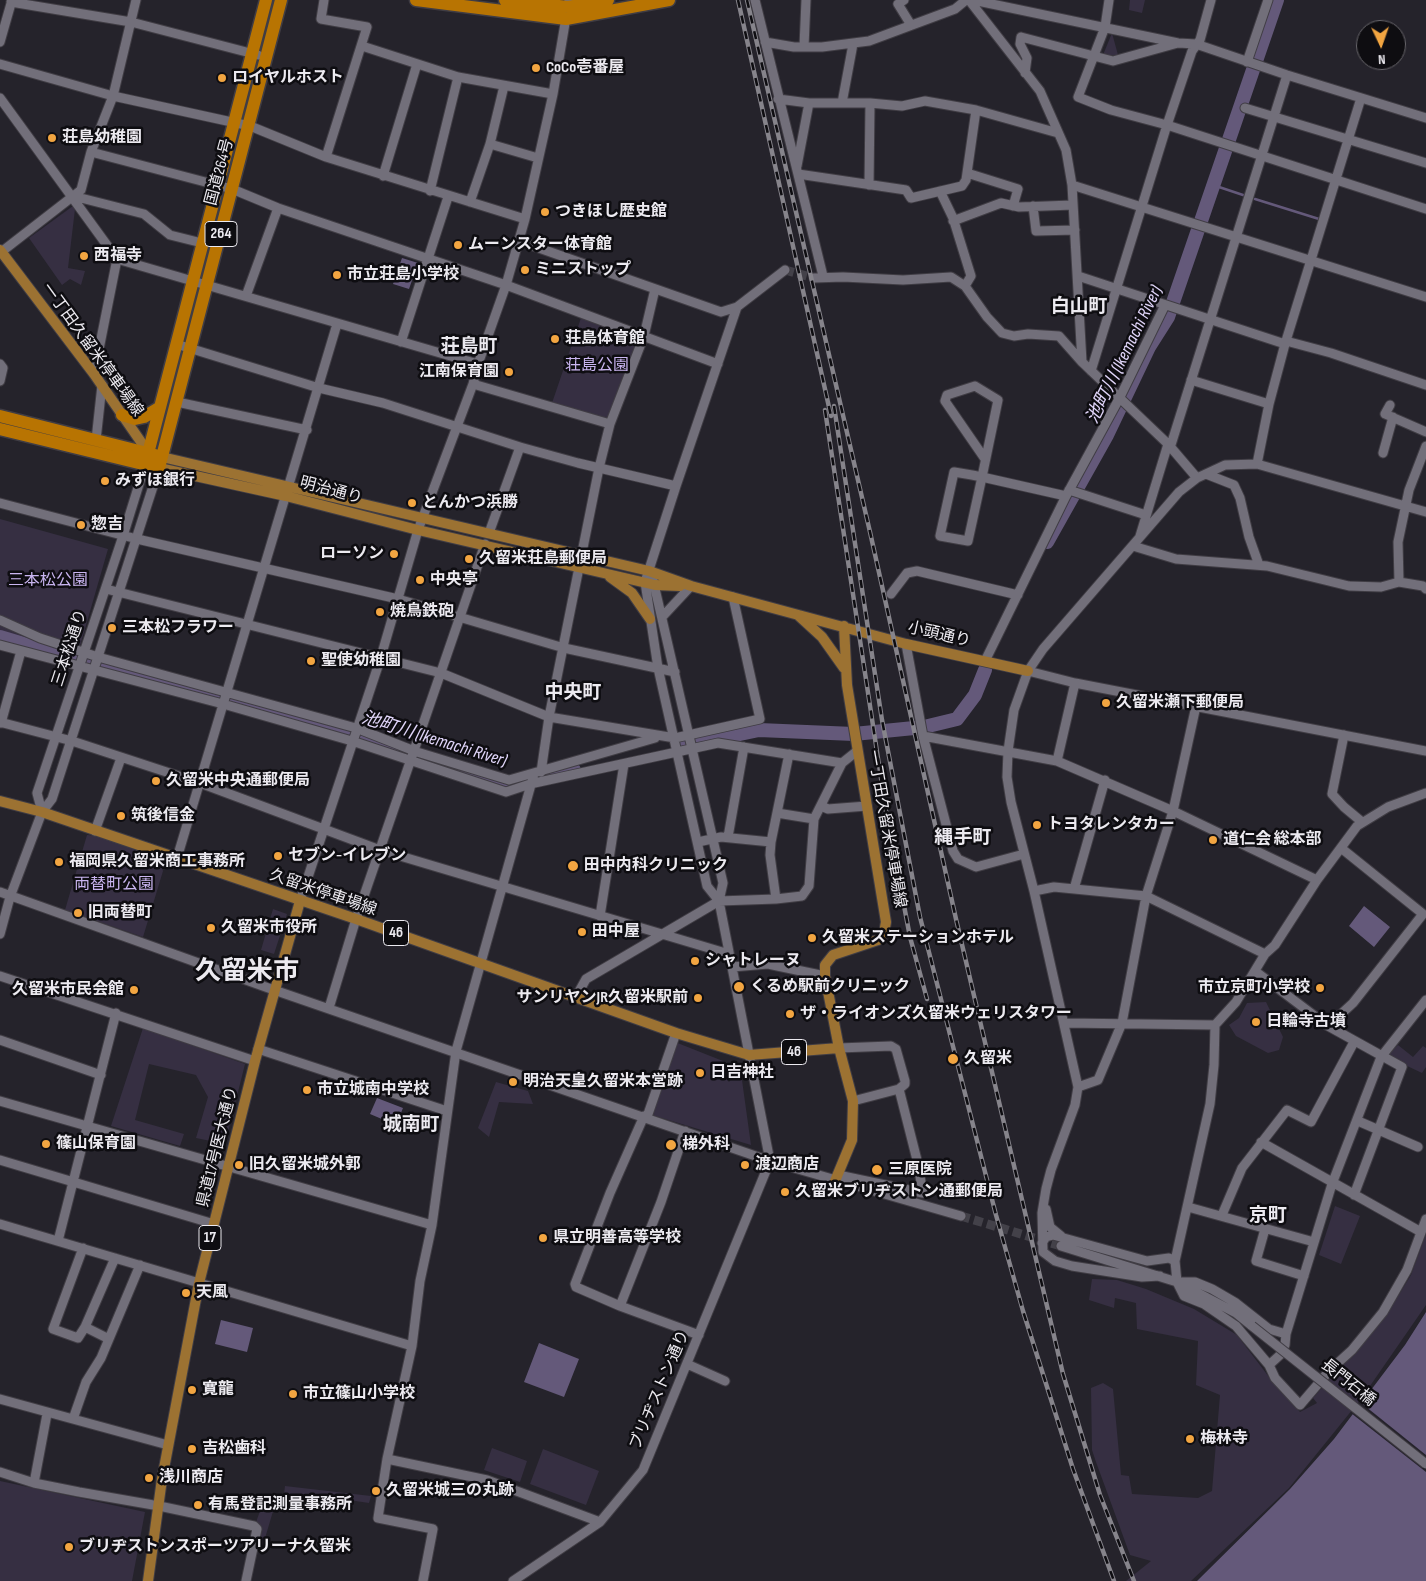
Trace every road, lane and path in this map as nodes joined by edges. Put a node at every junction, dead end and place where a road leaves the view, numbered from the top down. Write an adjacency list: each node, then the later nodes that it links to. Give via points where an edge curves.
1 (136, 0): 19 (street)
2 (266, 0): 29 (highway, 国道264号 / 264)
3 (281, 0): 31 (highway, 国道264号 / 264)
4 (324, 0): 27 (street, via 321,19 367,27)
5 (416, 0): 18 (highway)
6 (505, 0): 18 (highway)
7 (608, 0): 18 (highway)
8 (669, 0): 18 (highway)
9 (755, 0): 23 (street)
10 (806, 0): 28 (street)
11 (904, 0): 20 (street, via 898,4)
12 (967, 0): 20 (street, via 955,9); 35 (street)
13 (973, 0): 21 (street)
14 (1109, 0): 21 (street)
15 (1212, 0): 26 (street)
16 (1268, 0): 32 (street)
17 (12, 1): 19 (street); 22 (street)
18 (568, 9): 39 (street)
19 (131, 22): 29 (street); 40 (street)
20 (911, 25): 25 (street)
21 (1105, 27): 24 (street); 30 (street)
22 (0, 42)
23 (765, 42): 28 (street); 43 (street)
24 (1178, 43): 26 (street); 30 (street, via 1114,61)
25 (853, 44): 28 (street); 45 (street)
26 (1196, 44): 32 (street); 53 (street)
27 (362, 46): 34 (street); 59 (street)
28 (804, 47)
29 (252, 54): 31 (street); 51 (highway, 国道264号 / 264)
30 (1096, 56): 35 (street, via 1021,37 1020,44 1027,58); 53 (street, via 1078,97)
31 (266, 57): 52 (highway, 国道264号 / 264)
32 (1247, 62): 36 (street)
33 (0, 64): 40 (street)
34 (417, 64): 37 (street); 64 (street)
35 (1025, 73): 54 (street, via 1040,92)
36 (1287, 75): 42 (street); 49 (street)
37 (458, 77): 38 (street); 70 (street)
38 (504, 86): 39 (street); 56 (street)
39 (553, 94): 60 (street)
40 (113, 96): 51 (street); 57 (street)
41 (0, 98): 72 (street)
42 (1361, 98): 50 (street); 55 (street)
43 (778, 99): 44 (street); 62 (street)
44 (808, 103): 45 (street); 62 (street)
45 (842, 103): 46 (street)
46 (870, 103): 48 (street, via 902,106 925,101); 67 (street)
47 (1245, 108): 49 (street)
48 (976, 110): 54 (street); 63 (street)
49 (1274, 117): 55 (street); 58 (street)
50 (1426, 118)
51 (234, 123): 52 (street); 66 (highway, 国道264号 / 264)
52 (250, 126): 59 (street); 69 (highway, 国道264号 / 264)
53 (1167, 126): 58 (street); 78 (street)
54 (1058, 133): 68 (street, via 1066,150)
55 (1349, 140): 61 (street); 65 (street)
56 (490, 144): 60 (street); 74 (street)
57 (91, 152): 66 (street); 72 (street, via 81,190)
58 (1262, 156): 65 (street); 84 (street)
59 (326, 157): 64 (street)
60 (538, 158): 81 (street)
61 (1426, 163)
62 (797, 172): 67 (street); 96 (street, via 818,277 903,280 951,277)
63 (967, 173): 71 (street, via 962,186); 76 (street, via 1018,189)
64 (384, 176): 70 (street)
65 (1336, 181): 80 (street); 90 (street)
66 (218, 185): 69 (street); 86 (highway, 国道264号 / 264)
67 (869, 185): 71 (street, via 906,190 911,198)
68 (1072, 185): 75 (street); 78 (street)
69 (232, 189): 79 (street); 94 (highway, 国道264号 / 264)
70 (430, 191): 73 (street)
71 (940, 191): 82 (street)
72 (73, 196): 86 (street, via 144,214 170,235); 87 (street); 88 (street)
73 (448, 197): 74 (street); 89 (street)
74 (470, 202): 81 (street)
75 (1073, 205): 77 (street); 83 (street)
76 (1013, 206): 77 (street); 82 (street, via 1001,203)
77 (1033, 206): 83 (street, via 1036,231)
78 (1142, 206): 84 (street); 98 (street)
79 (278, 208): 89 (street); 99 (street)
80 (1426, 208)
81 (524, 219): 85 (street)
82 (953, 221): 96 (street, via 971,276)
83 (1075, 230): 92 (street)
84 (1236, 236): 90 (street); 103 (street)
85 (519, 241): 95 (street); 97 (street)
86 (202, 243): 93 (highway, 国道264号 / 264)
87 (0, 252): 115 (main road, 一丁田久留米停車場線)
88 (117, 259): 93 (street); 115 (street)
89 (428, 259): 95 (street); 106 (street)
90 (1311, 260): 100 (street); 107 (street)
91 (785, 270): 102 (street)
92 (1078, 276): 98 (street); 110 (street)
93 (192, 280): 94 (street); 108 (highway, 国道264号 / 264)
94 (207, 284): 99 (street); 109 (highway, 国道264号 / 264)
95 (506, 285): 105 (street); 112 (street)
96 (965, 286): 110 (street, via 1002,333 1059,336)
97 (655, 289): 102 (street, via 721,312); 105 (street)
98 (1116, 290): 101 (street); 114 (street)
99 (246, 296): 104 (street)
100 (1426, 296)
101 (1165, 305): 103 (street); 122 (street)
102 (738, 307): 113 (street)
103 (1209, 320): 107 (street); 116 (street)
104 (337, 324): 106 (street); 121 (street)
105 (644, 336): 113 (street); 130 (street)
106 (400, 342): 112 (street)
107 (1285, 342): 119 (street, via 1331,352); 124 (street)
108 (176, 344): 109 (street); 126 (highway, 国道264号 / 264)
109 (191, 349): 121 (street); 123 (highway, 国道264号 / 264)
110 (1082, 362): 114 (street)
111 (0, 364): 117 (street, via 3,368)
112 (478, 364): 118 (street)
113 (718, 364): 147 (street)
114 (1091, 371): 122 (street)
115 (94, 374): 120 (main road, 一丁田久留米停車場線)
116 (1191, 380): 124 (street); 136 (street)
117 (0, 381)
118 (473, 384): 130 (street); 131 (street)
119 (1426, 385)
120 (102, 386): 127 (main road, 一丁田久留米停車場線); 135 (street)
121 (319, 388): 131 (street, via 383,403); 133 (street)
122 (1120, 397): 136 (street); 149 (street)
123 (177, 402): 133 (street); 142 (highway, 国道264号 / 264)
124 (1269, 404): 143 (street)
125 (1390, 405): 129 (street, via 1385,414)
126 (159, 408): 127 (highway, via 135,419); 140 (highway, 国道264号 / 264)
127 (122, 415): 140 (main road, 一丁田久留米停車場線)
128 (0, 416): 135 (highway, 明治通り)
129 (1393, 417): 134 (street); 139 (street)
130 (610, 424): 144 (street)
131 (456, 427): 138 (street); 154 (street)
132 (0, 429): 140 (highway, 明治通り)
133 (307, 430): 148 (street)
134 (1426, 432)
135 (96, 440): 140 (highway, 明治通り)
136 (1169, 446): 145 (street); 153 (street)
137 (1426, 446): 151 (street)
138 (520, 447): 144 (street); 156 (street)
139 (1383, 453)
140 (146, 459): 142 (highway, 明治通り); 157 (street, 三本松通り)
141 (986, 459): 141 (street, via 998,400 975,386 947,394 945,401); 146 (street)
142 (161, 462): 148 (main road, 明治通り); 159 (street, 三本松通り)
143 (1257, 464): 145 (street, via 1225,465); 151 (street)
144 (599, 468): 147 (street); 162 (street)
145 (1201, 476): 158 (street, via 1179,492); 163 (street, via 1234,485)
146 (982, 477): 146 (street, via 954,472 940,536 968,541); 149 (street)
147 (676, 486): 166 (street)
148 (287, 491): 154 (main road, 明治通り); 155 (main road, 明治通り); 165 (street)
149 (1067, 493): 153 (street); 175 (street)
150 (0, 503): 157 (street)
151 (1405, 506): 152 (street); 168 (street, via 1398,542)
152 (1426, 512)
153 (1146, 515): 158 (street)
154 (423, 517): 155 (street); 156 (main road, 明治通り)
155 (418, 530): 160 (main road, 明治通り); 177 (street)
156 (490, 533): 162 (main road, 明治通り)
157 (123, 536): 159 (street); 171 (street, 三本松通り)
158 (1139, 538): 161 (street)
159 (137, 539): 165 (street); 173 (street, 三本松通り)
160 (485, 544): 164 (main road, 明治通り); 180 (street)
161 (1133, 546): 163 (street, via 1176,559); 197 (street, via 1043,649)
162 (580, 556): 164 (street); 166 (main road, 明治通り)
163 (1259, 566): 168 (street, via 1349,586 1381,587)
164 (579, 567): 167 (main road, 明治通り); 187 (street)
165 (264, 568): 177 (street); 183 (street)
166 (649, 571): 169 (street); 170 (main road)
167 (604, 573): 169 (main road, 明治通り); 181 (main road, via 632,593)
168 (1398, 582): 172 (street)
169 (650, 584): 170 (main road); 179 (street); 181 (street)
170 (691, 586): 176 (main road); 179 (street)
171 (106, 589): 173 (street); 189 (street, 三本松通り)
172 (1426, 589)
173 (120, 592): 183 (street); 190 (street, 三本松通り)
174 (891, 594): 175 (street, via 907,573 917,571)
175 (1018, 595): 192 (street)
176 (733, 597): 178 (main road); 208 (street, via 760,719)
177 (398, 599): 180 (street); 191 (street)
178 (796, 614): 184 (main road); 196 (main road, via 822,637)
179 (663, 616): 198 (street)
180 (460, 617): 187 (street); 199 (street)
181 (650, 619): 194 (street)
182 (0, 620): 189 (street, via 40,638)
183 (247, 623): 191 (street); 201 (street)
184 (844, 626): 185 (main road, 小頭通り); 196 (main road, 一丁田久留米停車場線)
185 (906, 644): 192 (main road, 小頭通り); 209 (street)
186 (0, 646): 188 (street)
187 (564, 648): 194 (street); 204 (street)
188 (21, 651): 193 (street); 205 (street)
189 (85, 652): 190 (street); 193 (street, 三本松通り)
190 (98, 656): 195 (street, 三本松通り); 201 (street)
191 (380, 660): 199 (street); 206 (street)
192 (985, 661): 197 (main road, 小頭通り)
193 (80, 667): 195 (street); 210 (street, 三本松通り)
194 (658, 668): 198 (street); 212 (street)
195 (93, 671): 202 (street); 213 (street, 三本松通り)
196 (846, 671): 217 (main road, 一丁田久留米停車場線)
197 (1028, 671): 200 (street); 221 (street, via 1014,710)
198 (675, 672): 208 (street)
199 (440, 673): 204 (street); 218 (street)
200 (1075, 683): 203 (street); 225 (street)
201 (227, 692): 202 (street); 206 (street)
202 (223, 704): 214 (street); 230 (street)
203 (1196, 706): 207 (street); 236 (street)
204 (549, 717): 211 (street); 228 (street)
205 (0, 722): 210 (street)
206 (356, 728): 214 (street); 218 (street)
207 (1344, 735): 219 (street); 240 (street, via 1332,794)
208 (690, 736): 212 (street); 216 (street)
209 (922, 736): 221 (street); 249 (street, via 953,851 958,858 976,867)
210 (56, 737): 213 (street); 237 (street, 三本松通り, via 37,793)
211 (658, 737): 212 (street); 228 (street)
212 (675, 738): 220 (street)
213 (72, 741): 223 (street); 237 (street, 三本松通り, via 52,799)
214 (352, 741): 224 (street); 241 (street)
215 (744, 747): 216 (street, via 718,742); 222 (street); 243 (street)
216 (693, 749): 220 (street); 244 (street)
217 (857, 749): 226 (street); 235 (main road, 一丁田久留米停車場線)
218 (414, 750): 224 (street); 228 (street, via 509,780)
219 (1426, 751)
220 (678, 752): 227 (street); 245 (street)
221 (1008, 752): 225 (street); 249 (street, via 1010,802)
222 (789, 754): 226 (street); 238 (street)
223 (121, 758): 230 (street); 242 (street)
224 (410, 761): 231 (street, via 506,792); 248 (street)
225 (1058, 761): 229 (street)
226 (842, 763): 234 (street)
227 (624, 764): 231 (street); 261 (street)
228 (537, 773): 231 (street)
229 (1106, 780): 236 (street); 253 (street)
230 (200, 783): 241 (street); 250 (street)
231 (530, 784): 252 (street)
232 (1426, 793): 240 (street, via 1388,807)
233 (0, 801): 237 (main road, 久留米停車場線 / 46)
234 (821, 806): 235 (street, via 828,809); 239 (street)
235 (867, 806): 271 (main road, 一丁田久留米停車場線, via 885,913 884,933 867,945 833,955 825,966)
236 (1173, 811): 251 (street); 256 (street)
237 (42, 812): 242 (main road, 久留米停車場線 / 46); 257 (street, 三本松通り)
238 (777, 813): 239 (street); 246 (street)
239 (814, 819): 258 (street, via 809,886 802,896)
240 (1362, 822): 247 (street)
241 (324, 828): 248 (street); 259 (street)
242 (95, 831): 250 (main road, 久留米停車場線 / 46)
243 (728, 837): 244 (street); 246 (street)
244 (713, 838): 245 (street); 260 (street, via 723,883)
245 (698, 842): 260 (street, via 707,886)
246 (771, 842): 258 (street)
247 (1341, 848): 251 (street); 280 (street, via 1423,914 1353,1004)
248 (380, 850): 252 (street); 262 (street)
249 (1024, 854): 254 (street)
250 (177, 858): 259 (main road, 久留米停車場線 / 46)
251 (1317, 880): 266 (street, via 1276,945)
252 (503, 886): 261 (street); 267 (street)
253 (1074, 889): 254 (street); 256 (street)
254 (1034, 890): 277 (street)
255 (0, 892): 257 (street)
256 (1146, 896): 266 (street); 278 (street)
257 (10, 897): 264 (street, 三本松通り); 272 (street)
258 (776, 899): 260 (street)
259 (300, 901): 262 (main road, 久留米停車場線 / 46); 272 (main road, 県道17号医大通り / 17)
260 (719, 901): 263 (street); 265 (street)
261 (600, 916): 263 (street, via 645,930)
262 (356, 919): 267 (main road, 久留米停車場線 / 46); 275 (street)
263 (664, 932): 265 (street); 273 (street, via 586,979)
264 (0, 934)
265 (729, 954): 268 (street)
266 (1265, 954): 269 (street)
267 (480, 963): 273 (main road, 久留米停車場線 / 46); 286 (street)
268 (732, 967): 271 (street, via 768,964); 287 (street)
269 (1255, 971): 279 (street, via 1236,1002); 280 (street)
270 (0, 976): 276 (street)
271 (825, 976): 284 (main road)
272 (274, 990): 275 (street); 285 (main road, 県道17号医大通り / 17)
273 (576, 997): 281 (main road, 久留米停車場線 / 46)
274 (1426, 1000): 288 (street)
275 (329, 1008): 286 (street)
276 (116, 1013): 289 (street); 290 (street)
277 (1065, 1023): 278 (street); 291 (street)
278 (1122, 1023): 279 (street); 291 (street, via 1098,1080)
279 (1214, 1025): 311 (street, via 1210,1104)
280 (1328, 1026): 283 (street)
281 (676, 1033): 287 (main road, 久留米停車場線 / 46); 296 (street)
282 (0, 1040): 290 (street)
283 (1354, 1042): 288 (street); 301 (street, via 1311,1122 1287,1110)
284 (839, 1048): 287 (main road, 46); 292 (street, via 891,1046 896,1049 905,1081); 294 (main road)
285 (258, 1049): 289 (main road, 県道17号医大通り / 17); 295 (street)
286 (456, 1051): 295 (street); 296 (street)
287 (748, 1056): 304 (street)
288 (1381, 1057): 297 (street); 299 (street, via 1402,1067)
289 (255, 1060): 305 (main road, 県道17号医大通り / 17)
290 (101, 1075): 298 (street)
291 (1078, 1087): 309 (street, via 1073,1112)
292 (899, 1089): 294 (street); 306 (street, via 923,1193)
293 (0, 1101): 298 (street)
294 (854, 1101): 306 (main road, via 852,1140)
295 (446, 1111): 317 (street)
296 (646, 1117): 300 (street); 332 (street, via 610,1192 575,1280 576,1287)
297 (1358, 1121): 299 (street); 308 (street)
298 (86, 1124): 305 (street); 307 (street)
299 (1379, 1130): 302 (street); 310 (street)
300 (685, 1131): 304 (street); 332 (street)
301 (1261, 1142): 308 (street); 312 (street, via 1242,1168)
302 (1418, 1147)
303 (0, 1160): 307 (street)
304 (770, 1161): 306 (street); 335 (street, ブリヂストン通り)
305 (228, 1166): 316 (main road, 県道17号医大通り / 17); 317 (street)
306 (836, 1178): 313 (street)
307 (74, 1181): 316 (street); 320 (street)
308 (1332, 1184): 310 (street); 321 (street)
309 (1046, 1189): 322 (street, via 1046,1217); 324 (street, via 1042,1213)
310 (1354, 1195): 319 (street)
311 (1188, 1207): 312 (street); 326 (street)
312 (1222, 1215): 318 (street)
313 (961, 1216)
314 (1426, 1219): 319 (street)
315 (0, 1224): 320 (street)
316 (214, 1224): 331 (main road, 県道17号医大通り / 17)
317 (432, 1225): 337 (street, via 420,1281)
318 (1265, 1229): 321 (street); 329 (street, via 1256,1261)
319 (1422, 1232): 339 (street, via 1408,1270 1383,1312 1300,1405 1275,1378)
320 (58, 1241): 323 (street)
321 (1314, 1242): 329 (street)
322 (1063, 1243): 324 (street, via 1053,1235 1046,1237); 326 (street, via 1147,1261 1169,1258); 328 (street)
323 (83, 1248): 325 (street); 333 (street, via 53,1329 78,1338)
324 (1043, 1248): 328 (street, via 1055,1261 1072,1266 1142,1277)
325 (115, 1258): 327 (street); 333 (street)
326 (1175, 1261): 330 (street)
327 (140, 1266): 331 (street); 336 (street)
328 (1160, 1276): 330 (street)
329 (1304, 1276): 334 (street)
330 (1177, 1282): 334 (street, via 1195,1282 1212,1289 1269,1329); 339 (street, via 1184,1296 1204,1304 1236,1326); 346 (street, 長門石橋, bridge, via 1236,1313)
331 (198, 1283): 337 (street); 344 (main road, 県道17号医大通り / 17)
332 (620, 1306): 335 (street)
333 (85, 1327): 336 (street)
334 (1286, 1334): 339 (street, via 1286,1345)
335 (699, 1336): 338 (street, ブリヂストン通り)
336 (109, 1339): 343 (street, via 86,1382)
337 (412, 1346): 345 (street)
338 (686, 1364): 340 (street); 350 (street, ブリヂストン通り, via 643,1470)
339 (1269, 1365)
340 (725, 1381)
341 (0, 1399): 342 (street)
342 (47, 1414): 343 (street); 348 (street)
343 (73, 1419): 344 (street)
344 (168, 1445): 349 (main road, 県道17号医大通り / 17)
345 (387, 1458): 350 (street, via 487,1480); 353 (street, via 378,1518 434,1529)
346 (1426, 1464)
347 (0, 1472): 348 (street)
348 (34, 1482): 349 (street)
349 (159, 1506): 351 (main road, 県道17号医大通り / 17); 352 (street, via 256,1527)
350 (600, 1522): 354 (street, ブリヂストン通り)
351 (148, 1581)
352 (246, 1581)
353 (423, 1581)
354 (513, 1581)

